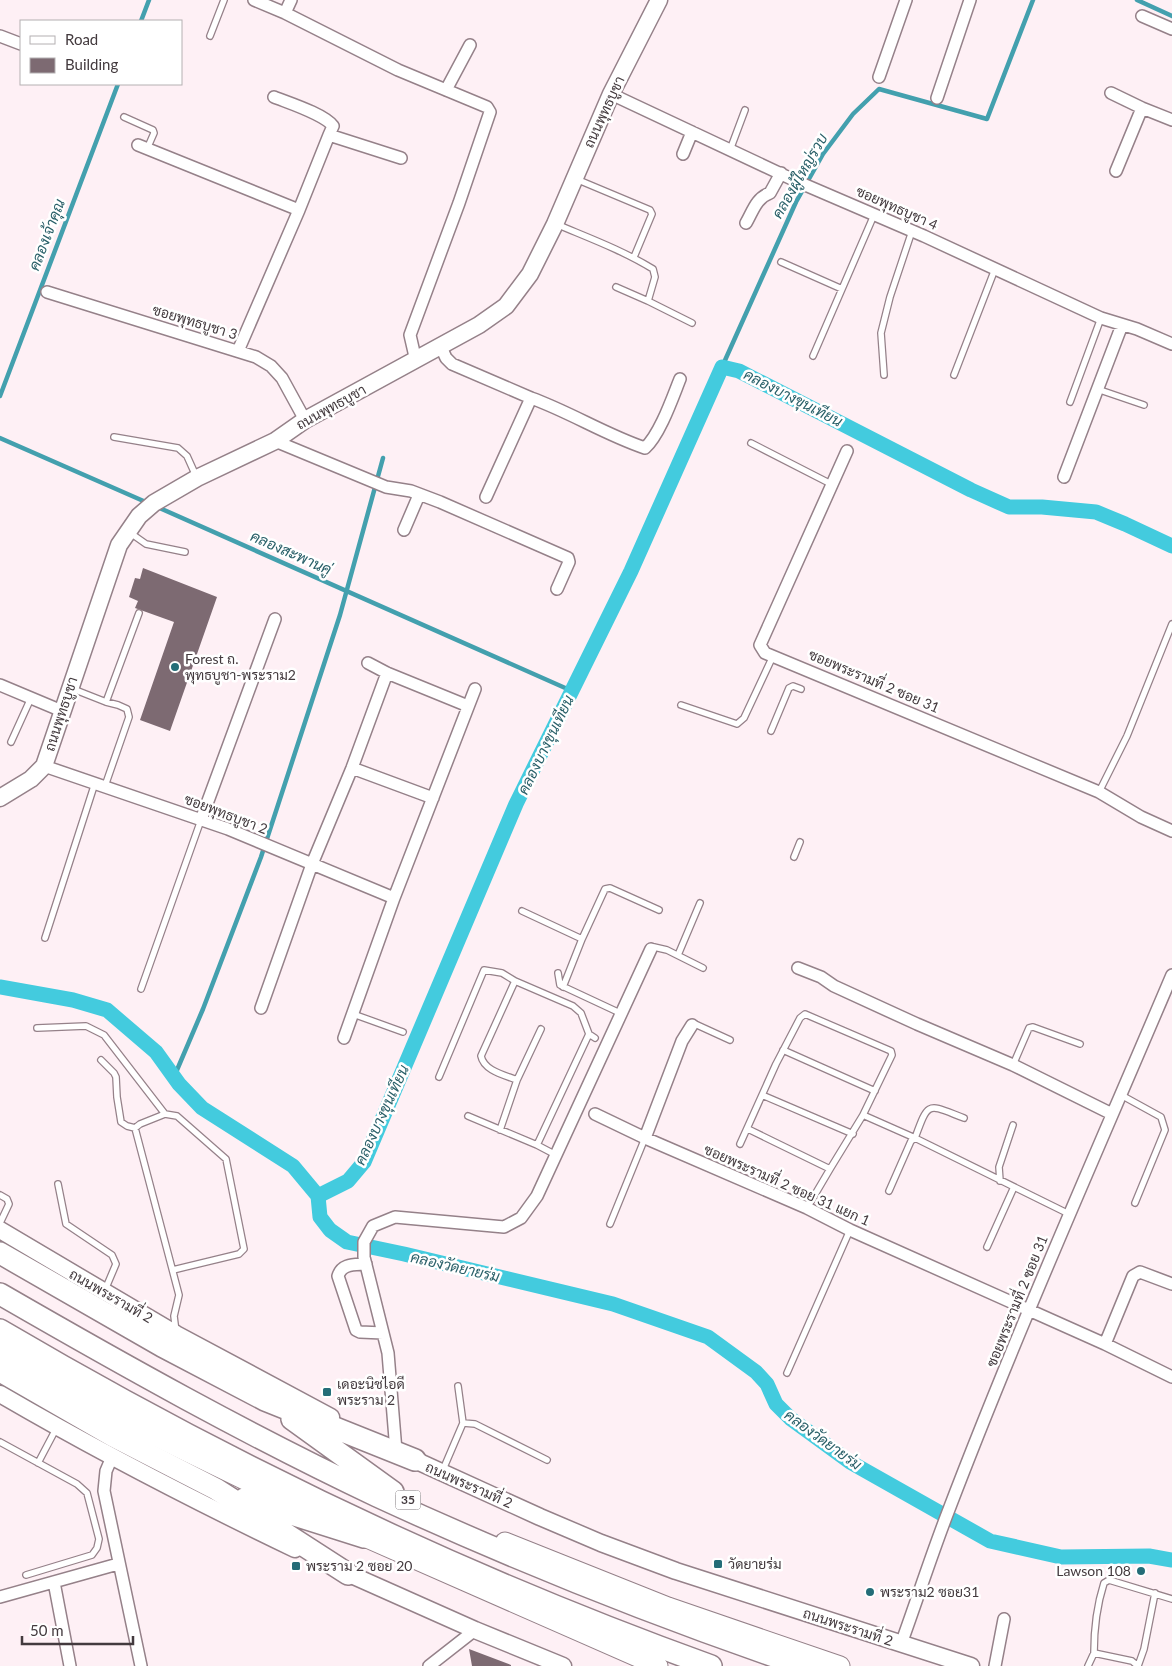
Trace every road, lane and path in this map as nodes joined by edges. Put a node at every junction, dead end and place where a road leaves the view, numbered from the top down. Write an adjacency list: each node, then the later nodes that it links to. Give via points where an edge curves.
1 (224, 0): 11 (lane)
2 (254, 0): 7 (street)
3 (291, 0): 7 (street)
4 (659, 0): 16 (main road, ถนนพุทธบูชา)
5 (906, 0): 14 (street)
6 (970, 0): 19 (street)
7 (285, 13): 15 (street, via 398,70)
8 (1142, 16): 9 (street)
9 (1172, 29)
10 (0, 36): 12 (street)
11 (210, 36)
12 (20, 44)
13 (470, 45): 15 (street)
14 (879, 78)
15 (446, 90): 52 (street, via 488,107 490,112 410,335)
16 (612, 94): 24 (street, ซอยพุทธบูชา 4); 32 (main road, ถนนพุทธบูชา)
17 (1112, 94): 20 (street)
18 (274, 97): 25 (street, via 330,123)
19 (936, 98)
20 (1142, 108): 23 (street); 30 (street)
21 (745, 110): 27 (lane)
22 (124, 118): 26 (lane, via 153,130)
23 (1172, 120)
24 (692, 132): 27 (street, ซอยพุทธบูชา 4); 28 (street)
25 (329, 135): 29 (street); 33 (street)
26 (143, 147): 33 (street)
27 (730, 150): 31 (street, ซอยพุทธบูชา 4)
28 (682, 154)
29 (401, 158)
30 (1116, 171)
31 (781, 173): 34 (street, ซอยพุทธบูชา 4); 35 (street, via 770,193 758,200)
32 (574, 178): 36 (main road, ถนนพุทธบูชา); 38 (lane, via 650,210 652,214)
33 (299, 210): 50 (street)
34 (874, 215): 37 (street, ซอยพุทธบูชา 4); 42 (lane)
35 (746, 223)
36 (555, 224): 38 (lane); 49 (main road, ถนนพุทธบูชา, via 530,274 506,306)
37 (912, 231): 40 (street, ซอยพุทธบูชา 4); 53 (lane, via 881,333)
38 (634, 257): 44 (lane, via 653,269 655,277)
39 (781, 262): 42 (lane)
40 (995, 268): 45 (street, ซอยพุทธบูชา 4); 54 (lane)
41 (616, 287): 44 (lane)
42 (842, 289): 51 (lane)
43 (47, 292): 50 (street, ซอยพุทธบูชา 3)
44 (648, 301): 46 (lane)
45 (1100, 318): 47 (street, ซอยพุทธบูชา 4); 58 (lane)
46 (692, 323)
47 (1122, 325): 48 (street, ซอยพุทธบูชา 4); 56 (street)
48 (1172, 344)
49 (440, 347): 52 (main road, ถนนพุทธบูชา); 57 (street, via 452,364)
50 (238, 351): 60 (street, ซอยพุทธบูชา 3, via 271,366 282,378)
51 (813, 356)
52 (416, 361): 60 (main road, ถนนพุทธบูชา)
53 (884, 375)
54 (954, 375)
55 (680, 379): 57 (street, via 665,416 645,448 620,440)
56 (1097, 389): 59 (lane); 65 (street)
57 (531, 398): 69 (street)
58 (1070, 402)
59 (1144, 405)
60 (304, 420): 62 (main road, ถนนพุทธบูชา)
61 (114, 437): 66 (lane, via 178,448 187,456)
62 (275, 441): 66 (main road, ถนนพุทธบูชา); 68 (street, via 386,487)
63 (751, 443): 67 (lane)
64 (847, 451): 67 (street)
65 (1064, 477)
66 (197, 478): 71 (main road, ถนนพุทธบูชา, via 154,502)
67 (833, 484): 77 (street, via 760,645)
68 (419, 495): 70 (street); 73 (street, via 568,558)
69 (486, 497)
70 (404, 530)
71 (128, 532): 72 (lane, via 146,544); 81 (main road, ถนนพุทธบูชา, via 119,546)
72 (185, 552)
73 (557, 590)
74 (139, 613): 85 (lane)
75 (275, 619): 97 (street)
76 (1172, 624): 94 (lane, via 1127,736)
77 (773, 656): 86 (lane, via 744,718 736,724); 94 (street, ซอยพระรามที่ 2 ซอย 31)
78 (368, 663): 79 (street)
79 (387, 673): 87 (street); 92 (street)
80 (0, 685): 84 (street)
81 (70, 688): 85 (lane); 88 (main road, ถนนพุทธบูชา)
82 (475, 688): 87 (street)
83 (801, 689): 89 (lane, via 789,688)
84 (31, 698): 88 (street); 90 (lane)
85 (106, 702): 93 (lane, via 127,710 129,717)
86 (681, 705)
87 (468, 706): 96 (street)
88 (62, 711): 91 (main road, ถนนพุทธบูชา)
89 (771, 731)
90 (11, 742)
91 (44, 766): 93 (street, ซอยพุทธบูชา 2); 95 (main road, ถนนพุทธบูชา, via 31,779)
92 (352, 768): 96 (street); 101 (street)
93 (100, 784): 97 (street, ซอยพุทธบูชา 2); 106 (lane)
94 (1099, 792): 98 (street, ซอยพระรามที่ 2 ซอย 31)
95 (0, 798)
96 (433, 798): 102 (street)
97 (201, 820): 101 (street, ซอยพุทธบูชา 2); 116 (lane)
98 (1172, 831)
99 (800, 842): 100 (lane)
100 (794, 857)
101 (312, 864): 102 (street, ซอยพุทธบูชา 2); 117 (street)
102 (394, 898): 119 (street)
103 (700, 903): 109 (lane)
104 (659, 910): 107 (lane, via 607,888)
105 (522, 911): 107 (lane)
106 (45, 938)
107 (582, 939): 115 (lane)
108 (650, 949): 109 (lane, via 657,947); 118 (street)
109 (678, 955): 110 (lane)
110 (703, 968)
111 (798, 968): 131 (street)
112 (558, 973): 115 (lane, via 559,985)
113 (1172, 975): 136 (street, ซอยพระรามที่ 2 ซอย 31)
114 (516, 982): 124 (lane, via 573,1006 580,1013); 132 (lane, via 502,973 483,972); 133 (lane, via 481,1056 487,1068)
115 (563, 986): 118 (lane)
116 (141, 989)
117 (261, 1008)
118 (620, 1013): 152 (street)
119 (353, 1014): 123 (lane); 125 (street)
120 (692, 1025): 127 (lane); 148 (street, via 682,1041)
121 (37, 1028): 137 (lane, via 86,1026 104,1035)
122 (541, 1028): 133 (lane)
123 (403, 1032)
124 (589, 1034): 126 (lane); 151 (lane)
125 (344, 1038)
126 (595, 1038)
127 (730, 1040)
128 (1080, 1044): 131 (lane, via 1029,1028)
129 (783, 1050): 134 (lane); 134 (lane, via 805,1014 891,1051); 135 (lane)
130 (102, 1060): 144 (lane, via 116,1077 121,1122)
131 (1012, 1065): 140 (street)
132 (439, 1077)
133 (517, 1080): 146 (lane)
134 (875, 1090): 139 (lane)
135 (762, 1095): 145 (lane); 147 (lane)
136 (1121, 1095): 140 (street, ซอยพระรามที่ 2 ซอย 31); 159 (lane, via 1161,1118 1165,1130)
137 (165, 1114): 144 (lane); 169 (lane, via 177,1116 226,1159 244,1249 238,1254)
138 (595, 1114): 148 (street, ซอยพระรามที่ 2 ซอย 31 แยก 1)
139 (863, 1114): 147 (lane); 149 (lane)
140 (1112, 1114): 161 (street, ซอยพระรามที่ 2 ซอย 31)
141 (468, 1116): 146 (lane)
142 (964, 1118): 149 (lane, via 936,1107 928,1109)
143 (1013, 1125): 154 (lane, via 999,1167)
144 (135, 1128): 169 (lane)
145 (748, 1129): 150 (lane); 153 (lane)
146 (500, 1130): 151 (lane)
147 (853, 1134): 153 (lane)
148 (645, 1138): 160 (street, ซอยพระรามที่ 2 ซอย 31 แยก 1); 163 (lane)
149 (915, 1138): 154 (lane); 157 (lane)
150 (740, 1144)
151 (537, 1145): 152 (lane)
152 (556, 1155): 168 (street, via 537,1196 521,1218 504,1227 395,1217 373,1226 364,1242)
153 (830, 1169): 160 (lane)
154 (1000, 1181): 156 (lane)
155 (58, 1184): 172 (lane, via 66,1224 112,1255 116,1264)
156 (1014, 1187): 161 (lane); 166 (lane)
157 (889, 1191)
158 (0, 1195): 162 (lane, via 9,1204)
159 (1135, 1203)
160 (807, 1208): 165 (street, ซอยพระรามที่ 2 ซอย 31 แยก 1)
161 (1068, 1214): 174 (street, ซอยพระรามที่ 2 ซอย 31)
162 (0, 1224)
163 (610, 1224)
164 (0, 1230): 172 (main road, ถนนพระรามที่ 2)
165 (850, 1230): 174 (street, ซอยพระรามที่ 2 ซอย 31 แยก 1); 180 (lane)
166 (987, 1247)
167 (0, 1253): 184 (highway, via 162,1346)
168 (365, 1260): 176 (street); 176 (street, via 345,1266 338,1276 356,1330)
169 (173, 1270): 177 (lane, via 179,1295 174,1316)
170 (0, 1282): 195 (highway, 35, via 248,1422)
171 (1172, 1284): 178 (street, via 1136,1273)
172 (104, 1292): 177 (main road, ถนนพระรามที่ 2)
173 (0, 1294): 214 (highway, via 196,1404 376,1495 568,1580)
174 (1029, 1311): 178 (street, ซอยพระรามที่ 2 ซอย 31 แยก 1); 206 (street, ซอยพระรามที่ 2 ซอย 31, via 943,1526)
175 (0, 1330): 213 (highway, via 180,1431 363,1522 553,1605)
176 (383, 1333): 188 (street, via 388,1353)
177 (176, 1334): 188 (main road, ถนนพระรามที่ 2)
178 (1105, 1344): 181 (street, ซอยพระรามที่ 2 ซอย 31 แยก 1)
179 (0, 1350): 196 (highway, via 136,1427)
180 (788, 1373)
181 (1172, 1377)
182 (2, 1380): 186 (main road); 194 (highway)
183 (458, 1386): 185 (lane)
184 (266, 1400): 190 (highway); 195 (highway)
185 (464, 1423): 191 (lane, via 475,1424); 193 (lane)
186 (57, 1427): 189 (main road); 192 (lane)
187 (0, 1442): 192 (lane)
188 (396, 1451): 190 (main road, ถนนพระรามที่ 2)
189 (112, 1457): 197 (street, via 106,1471 104,1491); 198 (main road)
190 (415, 1460): 193 (main road, ถนนพระรามที่ 2)
191 (547, 1460)
192 (38, 1463): 199 (lane, via 87,1493 99,1539 92,1555)
193 (442, 1473): 206 (main road, ถนนพระรามที่ 2, via 601,1543 676,1571)
194 (216, 1490): 196 (highway); 198 (highway)
195 (397, 1495): 215 (highway, 35, via 446,1518 668,1607)
196 (364, 1538): 212 (highway)
197 (118, 1564): 200 (street); 209 (street)
198 (348, 1574): 205 (main road)
199 (26, 1575)
200 (54, 1582): 202 (street); 208 (street)
201 (1155, 1593): 203 (lane); 207 (lane, via 1109,1580 1104,1583); 219 (lane)
202 (0, 1597)
203 (1172, 1599)
204 (1004, 1619): 217 (street)
205 (475, 1630): 210 (street); 211 (main road)
206 (901, 1644): 216 (main road, ถนนพระรามที่ 2)
207 (1094, 1653): 218 (lane); 219 (lane, via 1132,1661)
208 (70, 1666)
209 (141, 1666)
210 (430, 1666)
211 (563, 1666)
212 (658, 1666)
213 (711, 1666)
214 (803, 1666)
215 (840, 1666)
216 (971, 1666)
217 (995, 1666)
218 (1088, 1666)
219 (1138, 1666)

